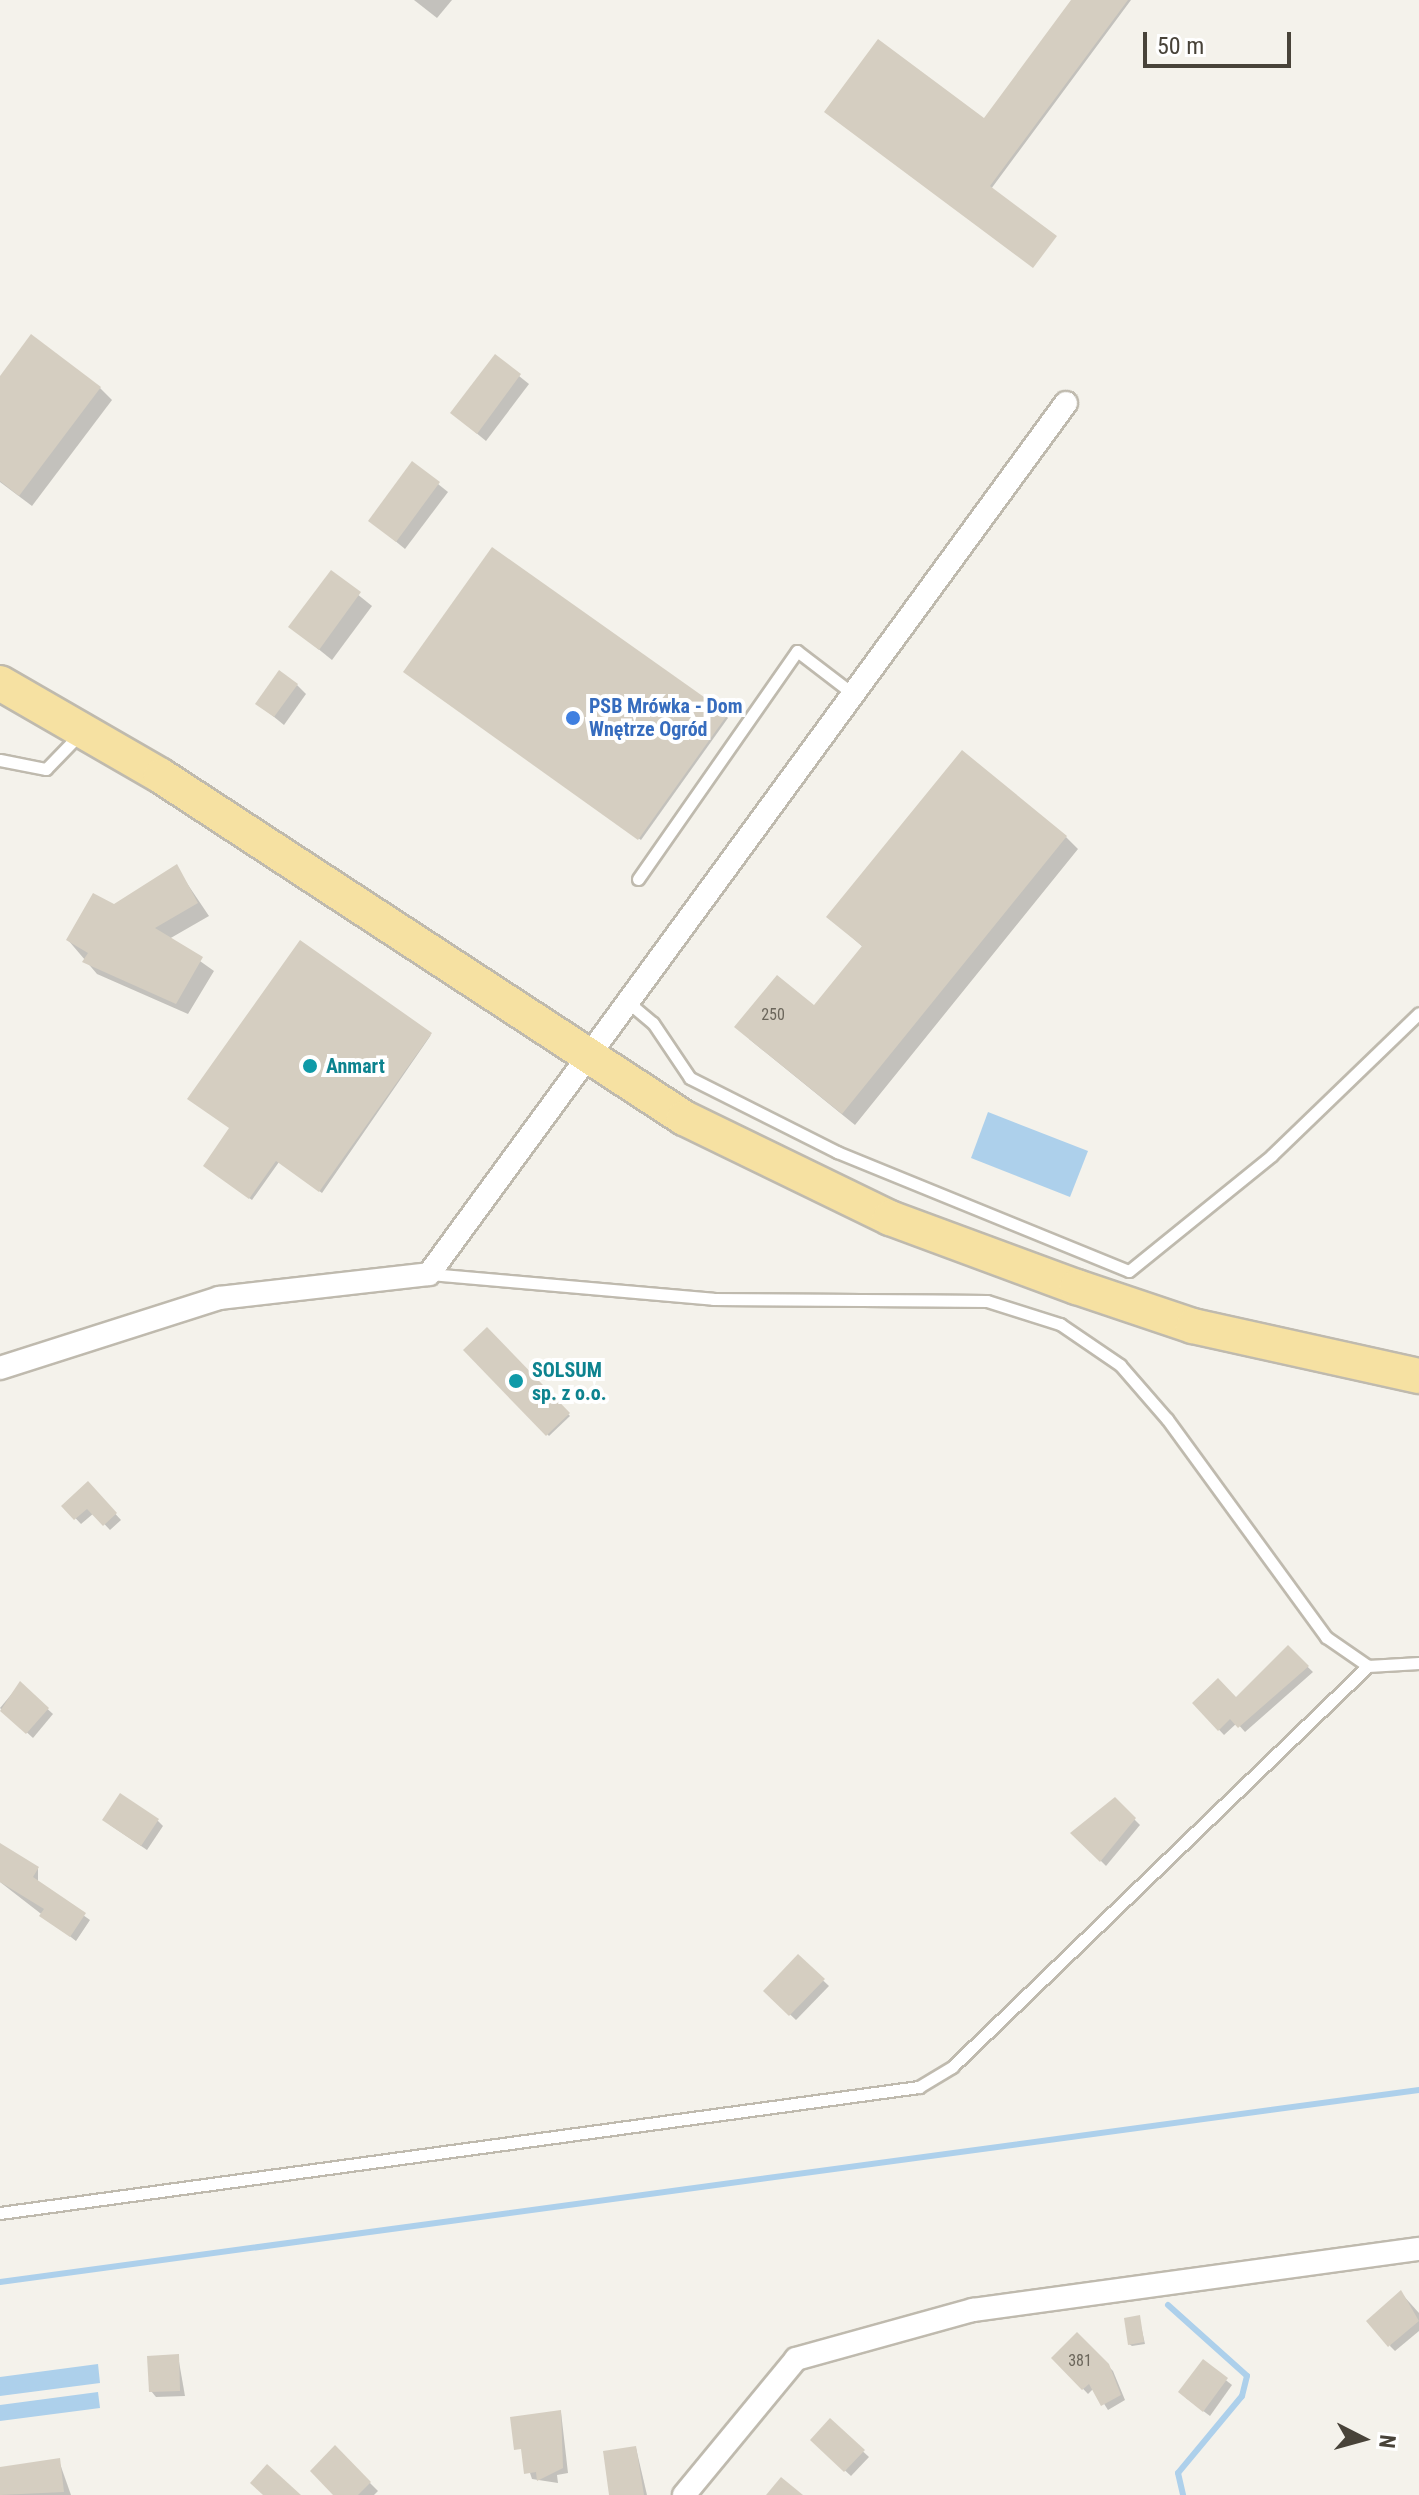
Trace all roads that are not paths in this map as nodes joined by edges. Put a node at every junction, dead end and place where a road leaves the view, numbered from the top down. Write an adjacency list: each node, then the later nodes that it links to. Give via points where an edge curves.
1 (1066, 403): 3 (street)
2 (0, 683): 4 (main road)
3 (853, 694): 6 (lane, via 797,651); 7 (street)
4 (85, 729): 5 (lane, via 46,769); 9 (main road)
5 (0, 760)
6 (638, 879)
7 (629, 1003): 8 (lane, via 653,1023 690,1078 837,1152 1129,1271 1272,1155); 9 (street)
8 (1419, 1013)
9 (588, 1059): 10 (street); 12 (main road, via 684,1118 890,1218 1193,1326)
10 (429, 1274): 11 (street, via 219,1298); 14 (lane, via 713,1299 987,1301 1060,1324 1120,1365 1224,1493 1290,1596 1326,1637)
11 (0, 1368)
12 (1419, 1376)
13 (1419, 1663): 14 (lane)
14 (1368, 1666): 15 (lane, via 952,2067 919,2087)
15 (0, 2213)
16 (1419, 2249): 17 (street, via 973,2310 796,2359)
17 (684, 2495)

